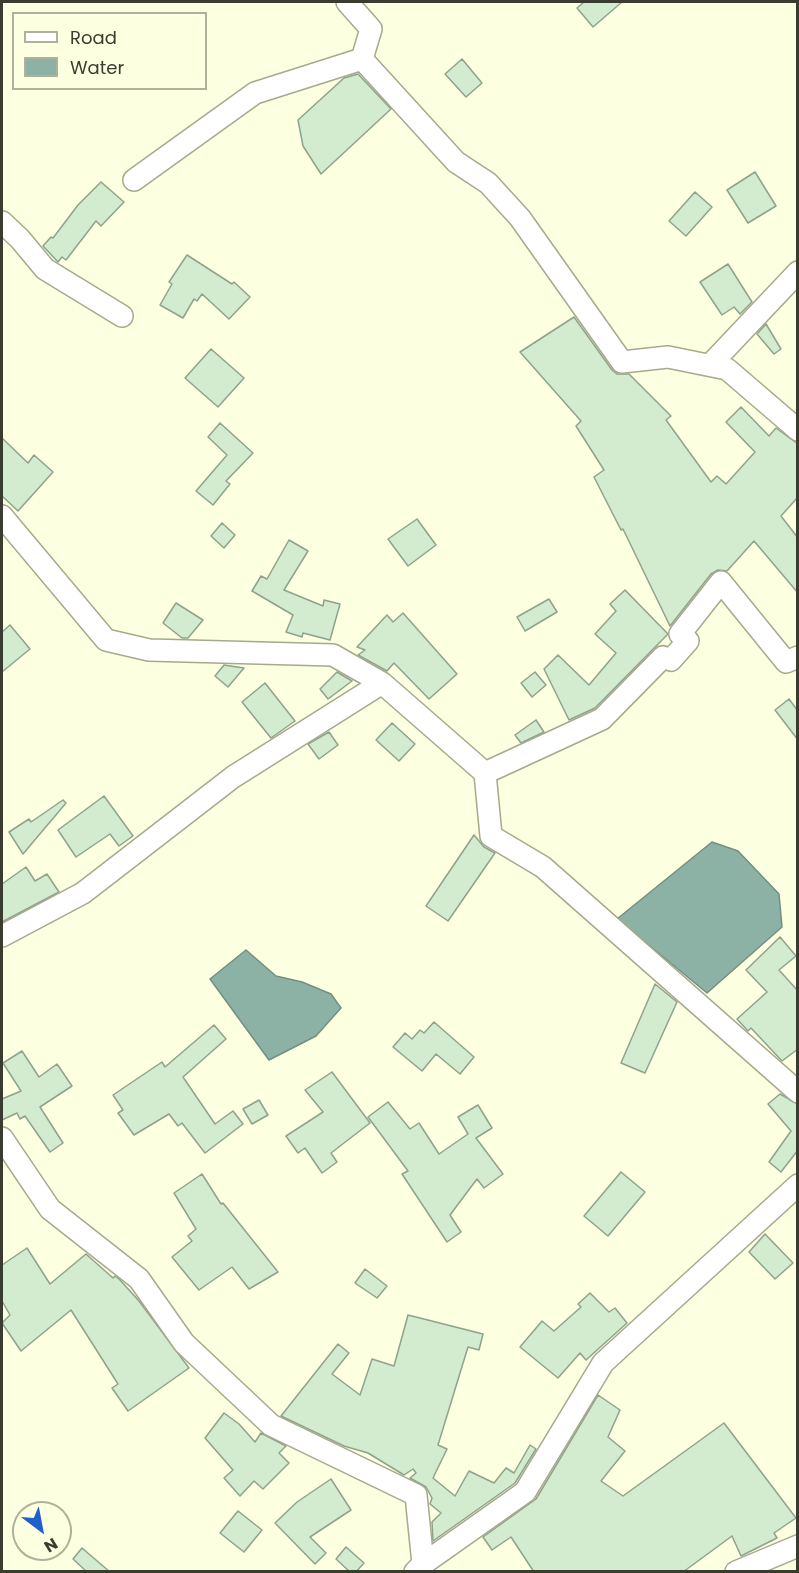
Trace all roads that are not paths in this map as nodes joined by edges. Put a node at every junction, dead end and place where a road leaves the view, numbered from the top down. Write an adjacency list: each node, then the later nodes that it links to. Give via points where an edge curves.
1 (347, 2): 2 (street, via 371,29)
2 (362, 59): 3 (street, via 255,93); 7 (street, via 456,162 488,183 520,219 622,362 668,357)
3 (134, 180)
4 (2, 222): 6 (street, via 45,268)
5 (798, 272): 7 (street)
6 (122, 316)
7 (710, 365): 8 (street, via 728,369)
8 (798, 430)
9 (2, 516): 11 (street, via 106,640 149,650 333,655)
10 (798, 657): 12 (street, via 786,662 722,582 680,634 688,641 671,660 663,657 602,719)
11 (382, 683): 12 (street); 13 (street, via 233,777 83,893)
12 (485, 772): 14 (street, via 491,836 543,867)
13 (2, 936)
14 (798, 1092)
15 (2, 1138): 19 (street, via 50,1209 139,1278 184,1343 271,1425 416,1495)
16 (798, 1185): 19 (street, via 603,1363 525,1492)
17 (798, 1546): 18 (street)
18 (767, 1566): 20 (street)
19 (419, 1568)
20 (736, 1572)

